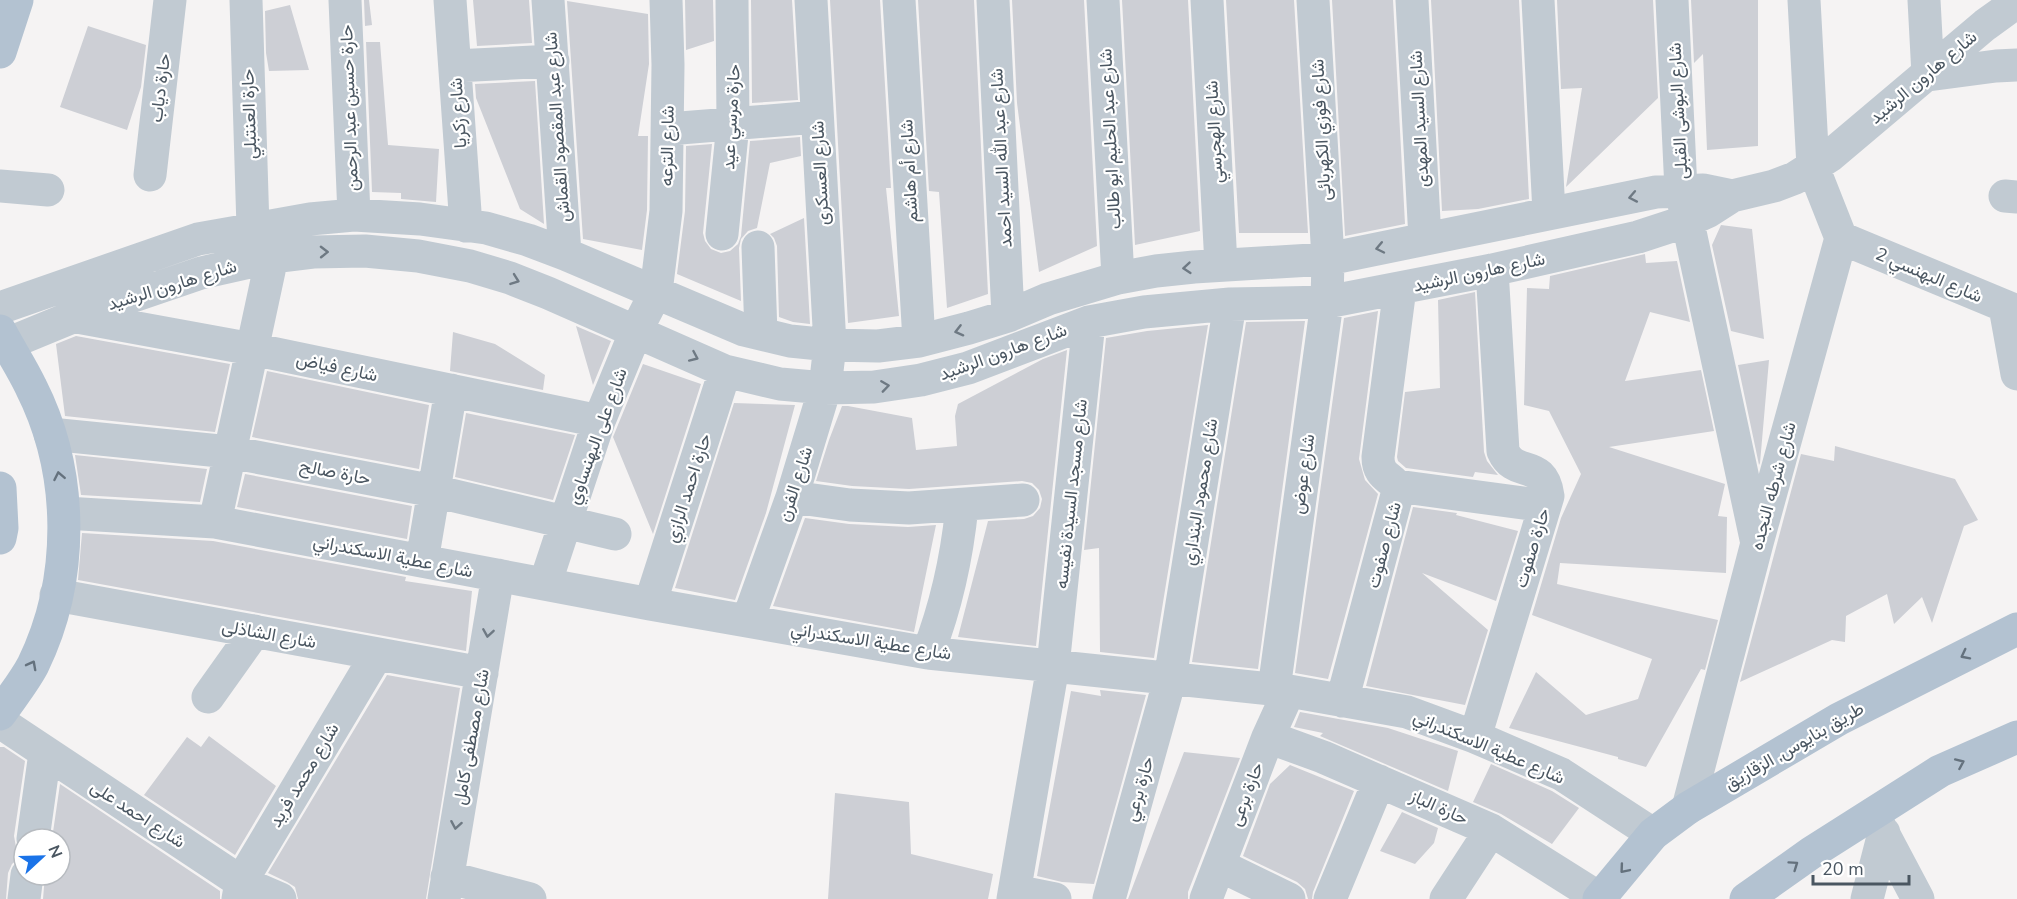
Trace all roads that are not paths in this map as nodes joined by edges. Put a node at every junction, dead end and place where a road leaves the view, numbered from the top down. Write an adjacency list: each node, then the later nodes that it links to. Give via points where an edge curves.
1 (17, 0): 22 (main road)
2 (170, 0): 31 (street, حارة دياب)
3 (246, 0): 38 (street, حارة العنتبلي)
4 (345, 0): 36 (street, حارة حسين عبد الرحمن)
5 (450, 0): 25 (street, شارع زكريا)
6 (548, 0): 23 (street, شارع عبد المقصود القماش)
7 (666, 0): 29 (street, شارع الترعه)
8 (732, 0): 28 (street, حارة مرسي عيد)
9 (811, 0): 27 (street, شارع العسكرى)
10 (899, 0): 61 (street, شارع أم هاشم)
11 (993, 0): 56 (street, شارع عبد الله السيد احمد)
12 (1103, 0): 48 (street, شارع عبد الحليم ابو طالب)
13 (1207, 0): 46 (street, شارع الهجرسي)
14 (1313, 0): 45 (street, شارع فوزي الكهربائى)
15 (1412, 0): 41 (street, شارع السيد المهدى)
16 (1538, 0): 35 (street)
17 (1672, 0): 34 (street, شارع البوشى القبلى)
18 (1804, 0): 30 (street)
19 (1924, 0): 26 (street)
20 (2017, 2): 21 (street, شارع هارون الرشيد)
21 (1985, 12): 26 (street, شارع هارون الرشيد)
22 (0, 52)
23 (553, 61): 25 (street); 43 (street, شارع عبد المقصود القماش)
24 (2017, 65): 26 (street)
25 (455, 66): 37 (street, شارع زكريا)
26 (1928, 75): 30 (street, شارع هارون الرشيد)
27 (817, 117): 28 (street); 62 (street, شارع العسكرى)
28 (734, 124): 29 (street); 39 (street, حارة مرسي عيد)
29 (668, 129): 50 (street, شارع الترعه, via 666,211)
30 (1813, 167): 34 (street, شارع هارون الرشيد, via 1774,186 1732,196 1707,212); 40 (street)
31 (150, 175)
32 (0, 186): 33 (street)
33 (48, 190)
34 (1684, 205): 35 (street, شارع هارون الرشيد, one-way to 35, via 1656,192); 47 (street, شارع هارون الرشيد, via 1638,237); 83 (street, شارع البوشى القبلى)
35 (1549, 213): 41 (street, شارع هارون الرشيد)
36 (354, 215): 37 (street, شارع هارون الرشيد); 38 (street, شارع هارون الرشيد)
37 (466, 226): 43 (street, شارع هارون الرشيد, via 486,228)
38 (253, 228): 53 (street, شارع هارون الرشيد, via 198,239)
39 (722, 234)
40 (1841, 238): 54 (street, شارع البهنسي 2); 83 (street, شارع شرطه النجده)
41 (1425, 239): 45 (street, شارع هارون الرشيد, one-way to 45)
42 (758, 247): 59 (street)
43 (565, 254): 50 (street, شارع هارون الرشيد)
44 (272, 257): 55 (street, شارع هارون الرشيد, via 201,273); 58 (street, شارع هارون الرشيد, one-way to 58, via 365,251 459,264 510,278); 63 (street)
45 (1328, 259): 46 (street, شارع هارون الرشيد); 51 (street, شارع عوض)
46 (1221, 265): 48 (street, شارع هارون الرشيد, one-way to 48)
47 (1492, 270): 49 (street, شارع هارون الرشيد); 77 (street, حارة صفوت, via 1503,451 1511,463 1542,476 1547,485)
48 (1118, 278): 56 (street, شارع هارون الرشيد, via 1048,299)
49 (1400, 288): 51 (street, شارع هارون الرشيد); 71 (street, شارع صفوت, via 1378,457 1381,472)
50 (656, 292): 58 (street, شارع على البهنساوي); 59 (street, شارع هارون الرشيد)
51 (1327, 302): 52 (street, شارع هارون الرشيد); 97 (street, شارع عوض)
52 (1230, 304): 57 (street, شارع هارون الرشيد); 96 (street, شارع محمود البنداري)
53 (0, 308)
54 (2011, 309): 65 (street)
55 (75, 316): 60 (street, شارع هارون الرشيد); 63 (street, شارع فياض)
56 (1008, 316): 61 (street, شارع هارون الرشيد, one-way to 61)
57 (1089, 321): 66 (street, شارع هارون الرشيد, one-way to 57, via 874,387 921,380 968,368); 94 (street, شارع مسجد السيدة نفيسه)
58 (636, 331): 64 (street, شارع هارون الرشيد, one-way to 64); 68 (street, شارع على البهنساوي)
59 (761, 334): 62 (street, شارع هارون الرشيد)
60 (3, 338): 69 (main road, via 32,388)
61 (919, 341): 62 (street, شارع هارون الرشيد, via 878,346)
62 (830, 345): 66 (street, شارع الفرن)
63 (252, 349): 67 (street, شارع فياض); 70 (street)
64 (725, 371): 66 (street, شارع هارون الرشيد, via 780,384); 88 (street, حارة احمد الرازي)
65 (2017, 374)
66 (825, 388): 74 (street, شارع الفرن)
67 (451, 390): 68 (street, شارع فياض); 73 (street)
68 (599, 422): 80 (street, شارع على البهنساوي)
69 (50, 434): 70 (street, حارة صالح); 78 (main road, one-way to 69)
70 (230, 452): 73 (street, حارة صالح); 79 (street)
71 (1397, 486): 77 (street); 99 (street, شارع صفوت)
72 (0, 488): 82 (main road)
73 (434, 491): 80 (street, حارة صالح); 84 (street)
74 (792, 497): 76 (street, via 850,505); 89 (street, شارع الفرن)
75 (1023, 500): 76 (street)
76 (962, 506): 92 (street, via 952,581)
77 (1545, 506): 103 (street, حارة صفوت)
78 (65, 513): 79 (street, شارع عطية الاسكندراني); 87 (main road)
79 (216, 522): 84 (street, شارع عطية الاسكندراني)
80 (566, 523): 81 (street, حارة صالح); 86 (street, شارع على البهنساوي)
81 (615, 534)
82 (0, 538)
83 (1757, 543): 107 (street, شارع شرطه النجده)
84 (422, 561): 85 (street, شارع عطية الاسكندراني)
85 (498, 575): 86 (street, شارع عطية الاسكندراني); 95 (street, شارع مصطفى كامل, one-way to 95)
86 (545, 584): 88 (street, شارع عطية الاسكندراني)
87 (56, 595): 91 (street, شارع الشاذلى); 100 (main road, one-way to 87, via 32,666)
88 (650, 604): 89 (street, شارع عطية الاسكندراني)
89 (748, 621): 92 (street, شارع عطية الاسكندراني)
90 (2017, 629): 107 (main road, طريق بنايوس, الزقازيق, one-way to 107, via 1839,719)
91 (255, 632): 93 (street, شارع الشاذلى); 98 (street)
92 (928, 653): 94 (street, شارع عطية الاسكندراني)
93 (377, 654): 95 (street, شارع الشاذلى); 114 (street, شارع محمد فريد)
94 (1053, 666): 96 (street, شارع عطية الاسكندراني); 115 (street, شارع مسجد السيدة نفيسه)
95 (482, 673): 113 (street, شارع مصطفى كامل, one-way to 113)
96 (1170, 679): 97 (street, شارع عطية الاسكندراني); 120 (street, حارة برعي)
97 (1281, 690): 99 (street, شارع عطية الاسكندراني); 102 (street, حارة برعى)
98 (208, 697)
99 (1342, 701): 103 (street, شارع عطية الاسكندراني, via 1407,712)
100 (0, 714)
101 (0, 722): 105 (street, شارع احمد على)
102 (1268, 737): 106 (street, حارة الباز); 112 (street, حارة برعى)
103 (1475, 737): 111 (street, شارع عطية الاسكندراني, via 1561,774)
104 (2017, 737): 108 (main road, one-way to 104, via 1941,771)
105 (45, 753): 109 (street); 114 (street, شارع احمد على)
106 (1379, 781): 110 (street, حارة الباز); 123 (street)
107 (1688, 808): 111 (main road, طريق بنايوس, الزقازيق)
108 (1878, 824): 125 (main road, one-way to 108, via 1811,853); 126 (street); 127 (street)
109 (35, 827)
110 (1491, 830): 116 (street, حارة الباز); 124 (street)
111 (1653, 834): 116 (main road, طريق بنايوس, الزقازيق, one-way to 116)
112 (1219, 865): 121 (street, حارة برعى); 122 (street)
113 (446, 888): 118 (street)
114 (239, 890): 117 (street, شارع احمد على)
115 (1014, 895): 119 (street)
116 (1599, 898)
117 (280, 899)
118 (530, 899)
119 (1055, 899)
120 (1109, 899)
121 (1206, 899)
122 (1289, 899)
123 (1330, 899)
124 (1446, 899)
125 (1746, 899)
126 (1867, 899)
127 (1918, 899)

